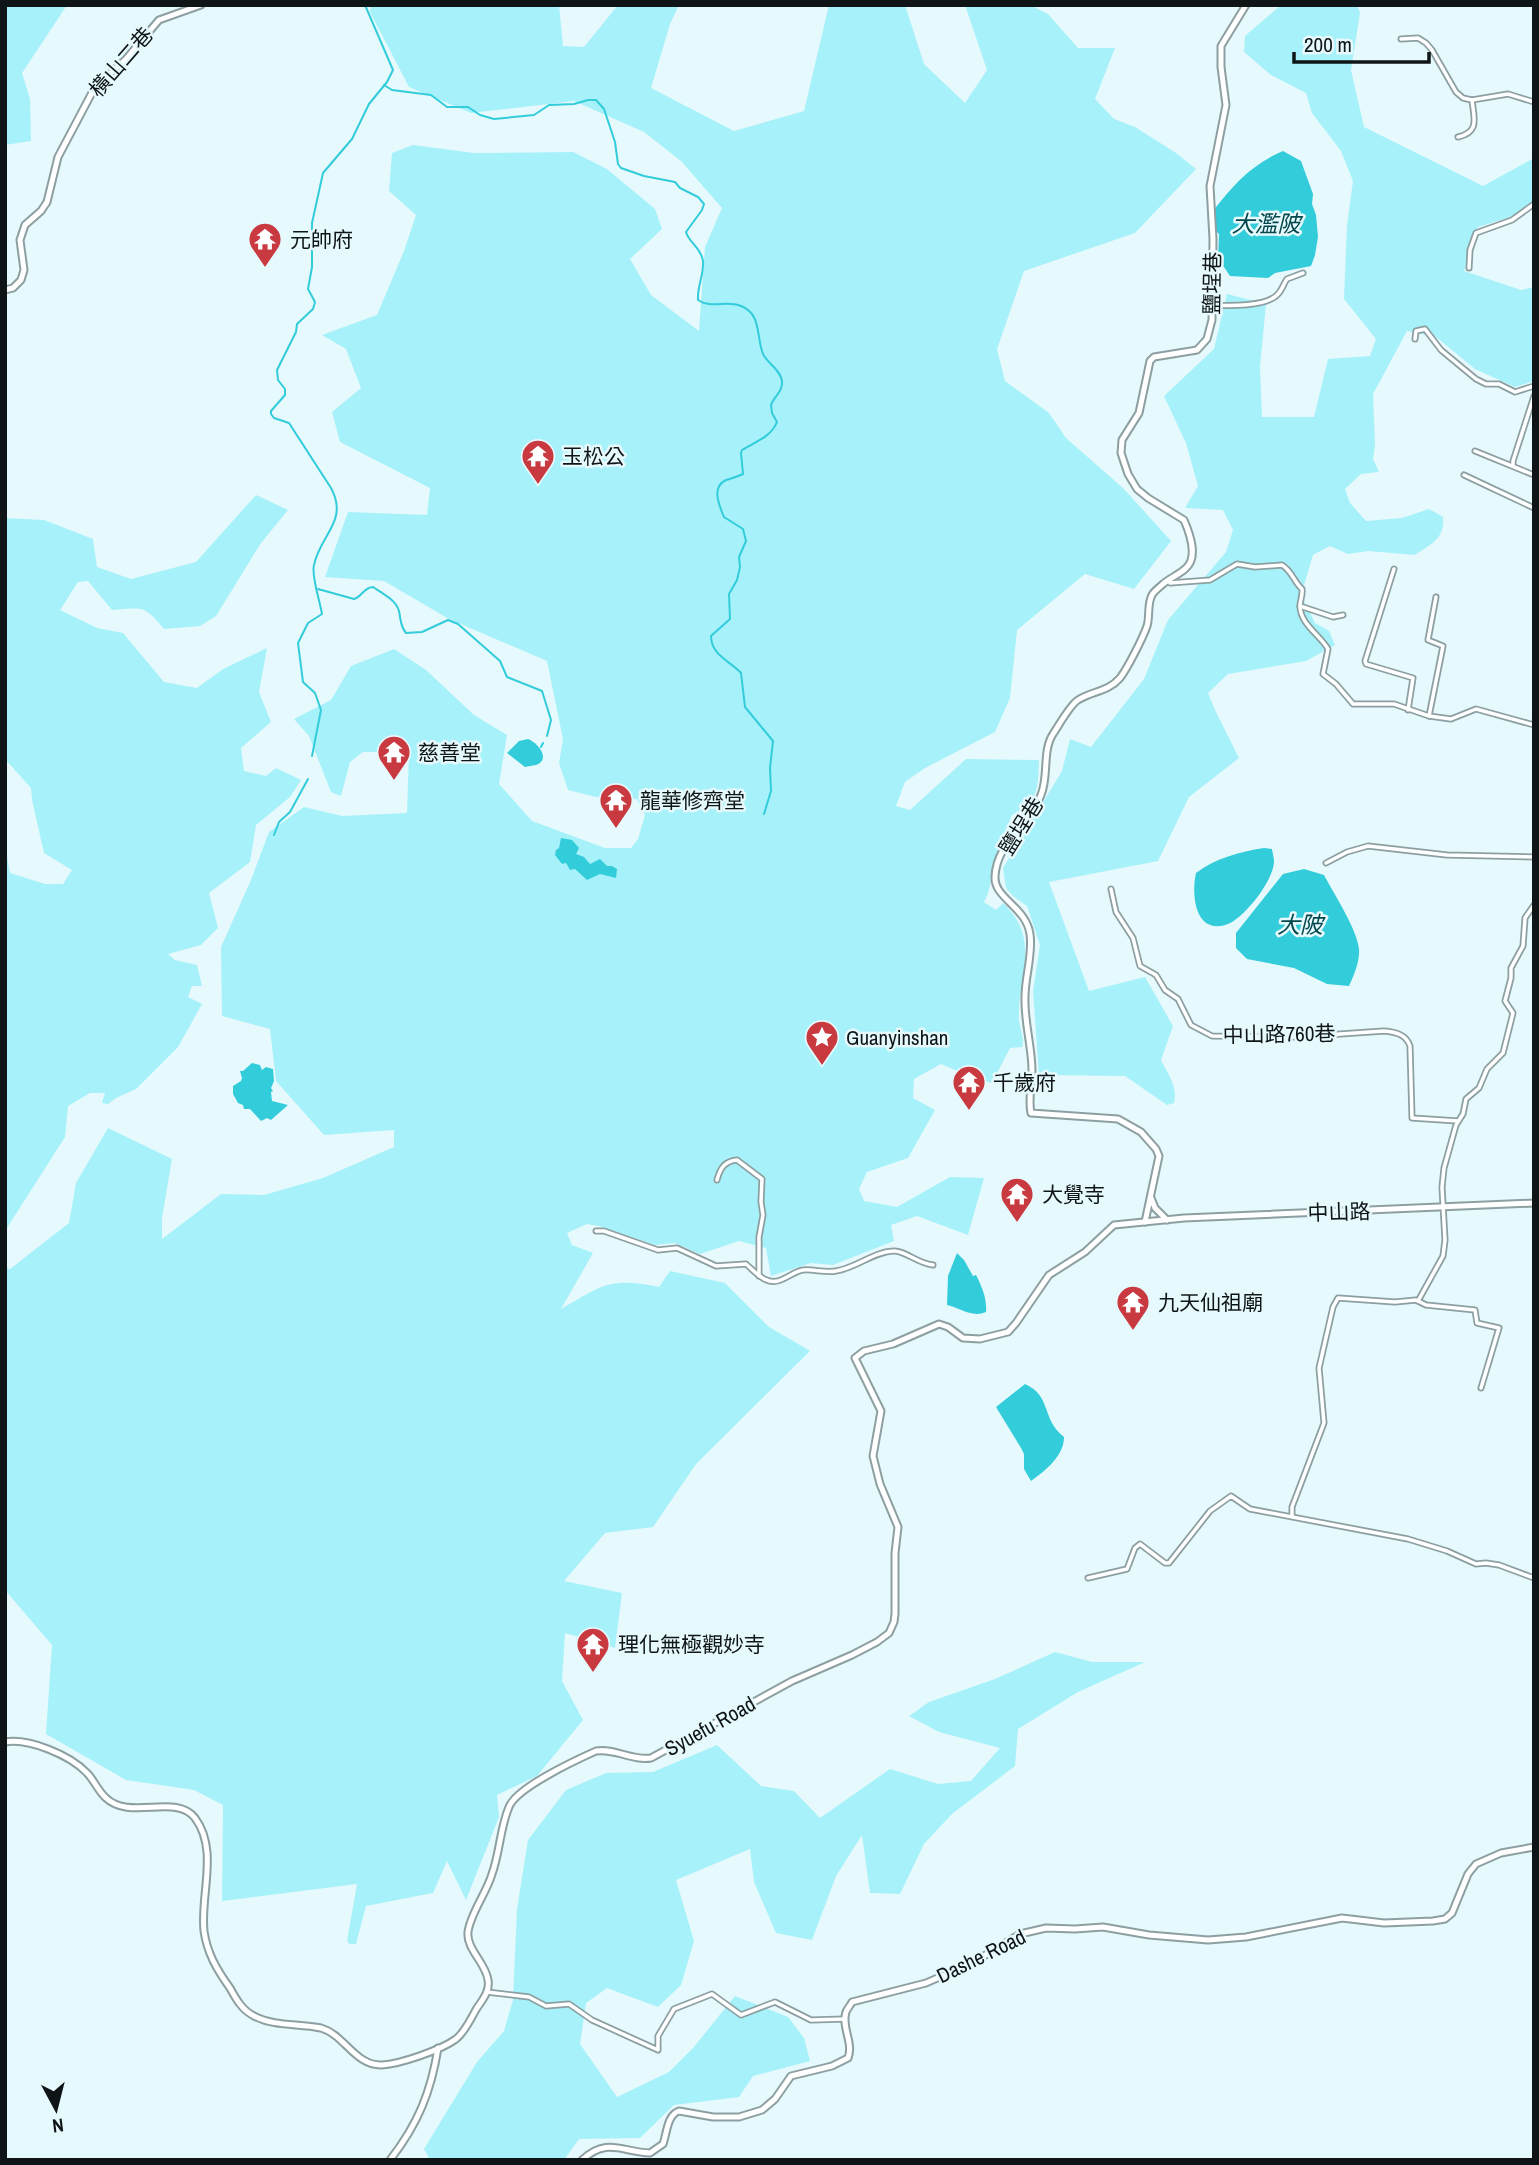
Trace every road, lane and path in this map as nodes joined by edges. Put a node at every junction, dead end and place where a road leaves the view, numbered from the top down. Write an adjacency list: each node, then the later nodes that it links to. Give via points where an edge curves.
1 (201, 5): 10 (street, 橫山二巷, via 159,20 95,87 58,157 47,202 24,227 21,280)
2 (1246, 5): 11 (street, 鹽埕巷, via 1221,46 1226,104 1210,186)
3 (1401, 39): 4 (street, via 1418,38 1426,43 1459,96)
4 (1472, 100): 5 (street, via 1508,94); 6 (street, via 1473,129)
5 (1534, 102)
6 (1458, 137)
7 (1534, 204): 8 (street, via 1512,220 1476,233)
8 (1469, 268)
9 (1303, 273): 11 (street, via 1287,279 1273,298 1241,307)
10 (5, 290)
11 (1212, 305): 21 (street, 鹽埕巷, via 1210,333 1202,345 1191,352 1150,360 1139,414 1121,444 1125,468 1137,489 1186,523 1192,559)
12 (1415, 339): 13 (street, via 1416,331 1425,329 1459,366 1486,384 1515,392)
13 (1534, 386)
14 (1534, 396): 16 (street)
15 (1475, 452): 16 (street)
16 (1513, 465): 18 (street)
17 (1464, 475): 19 (street)
18 (1534, 475)
19 (1534, 508)
20 (1394, 569): 25 (street, via 1365,661 1413,678)
21 (1169, 579): 23 (street, via 1170,583 1210,580 1237,564 1255,568 1282,565 1302,589); 34 (street, 鹽埕巷, via 1151,597 1146,627 1120,677 1106,690 1074,703 1051,736 1040,797 1006,844 995,878 996,887 1026,919 1030,933 1025,1019 1031,1113 1118,1119 1141,1132 1158,1156)
22 (1436, 597): 26 (street, via 1428,640 1443,646)
23 (1300, 606): 24 (street, via 1333,617); 25 (street, via 1328,649 1323,674 1348,700 1357,705 1394,704)
24 (1343, 615)
25 (1408, 710): 26 (street)
26 (1429, 716): 27 (street, via 1451,719 1476,709)
27 (1534, 725)
28 (1534, 857): 29 (street, via 1447,855 1368,846)
29 (1326, 863)
30 (1111, 889): 32 (street, 中山路760巷, via 1117,915 1133,938 1140,966 1156,975 1165,990 1178,999 1195,1029 1212,1036 1238,1037 1397,1033 1409,1046 1412,1118)
31 (1534, 905): 32 (street, via 1525,918 1523,946 1511,968 1505,1000 1513,1013 1503,1053 1466,1099)
32 (1458, 1121): 36 (street, via 1444,1168)
33 (718, 1180): 41 (street, via 720,1169 737,1160 762,1179)
34 (1151, 1195): 37 (street, via 1155,1208); 38 (street)
35 (1534, 1203): 36 (street, 中山路)
36 (1443, 1207): 37 (street, 中山路); 42 (street, via 1444,1256)
37 (1167, 1220): 38 (street, 中山路)
38 (1145, 1222): 47 (street, 中山路, via 1111,1227 1085,1252 1053,1271 1007,1332 963,1339 939,1324 855,1358 881,1411 873,1456 898,1527)
39 (596, 1231): 41 (street, via 658,1250 677,1248 716,1266 746,1264)
40 (933, 1265): 41 (street, via 902,1251 890,1251 836,1271 799,1271 776,1282)
41 (759, 1276)
42 (1418, 1301): 43 (street, via 1426,1306 1475,1310 1478,1323 1499,1326); 44 (street, via 1341,1297 1334,1302 1319,1368 1324,1423)
43 (1482, 1388)
44 (1292, 1517): 45 (street, via 1245,1507 1231,1496 1210,1511 1169,1563 1138,1544 1127,1569); 46 (street, via 1408,1539 1476,1564 1499,1565)
45 (1088, 1578)
46 (1534, 1578)
47 (894, 1622): 50 (street, Syuefu Road, via 877,1642 792,1681 652,1758 596,1751 518,1793 508,1809 492,1877 468,1931 487,1974)
48 (5, 1742): 52 (street, via 30,1743 66,1758 120,1807 171,1807 191,1813 207,1851 206,1939 216,1968 249,2013 328,2031 371,2064 394,2063)
49 (1534, 1847): 51 (street, Dashe Road, via 1500,1853 1476,1864 1445,1919 1384,1923 1342,1918 1208,1940 1103,1927 1046,1928 1020,1934 974,1962 926,1983 856,2000)
50 (487, 1992): 51 (street, via 529,1997 546,2006 569,2004 592,2020 658,2050 659,2036 674,2009 712,1994 741,2015 775,2002 811,2020); 52 (street, via 456,2039)
51 (845, 2019): 54 (street, via 848,2058 788,2078 762,2110 740,2117 679,2111 670,2118 663,2144 650,2153 608,2146)
52 (438, 2048): 53 (street, via 418,2118)
53 (390, 2160)
54 (582, 2160)

